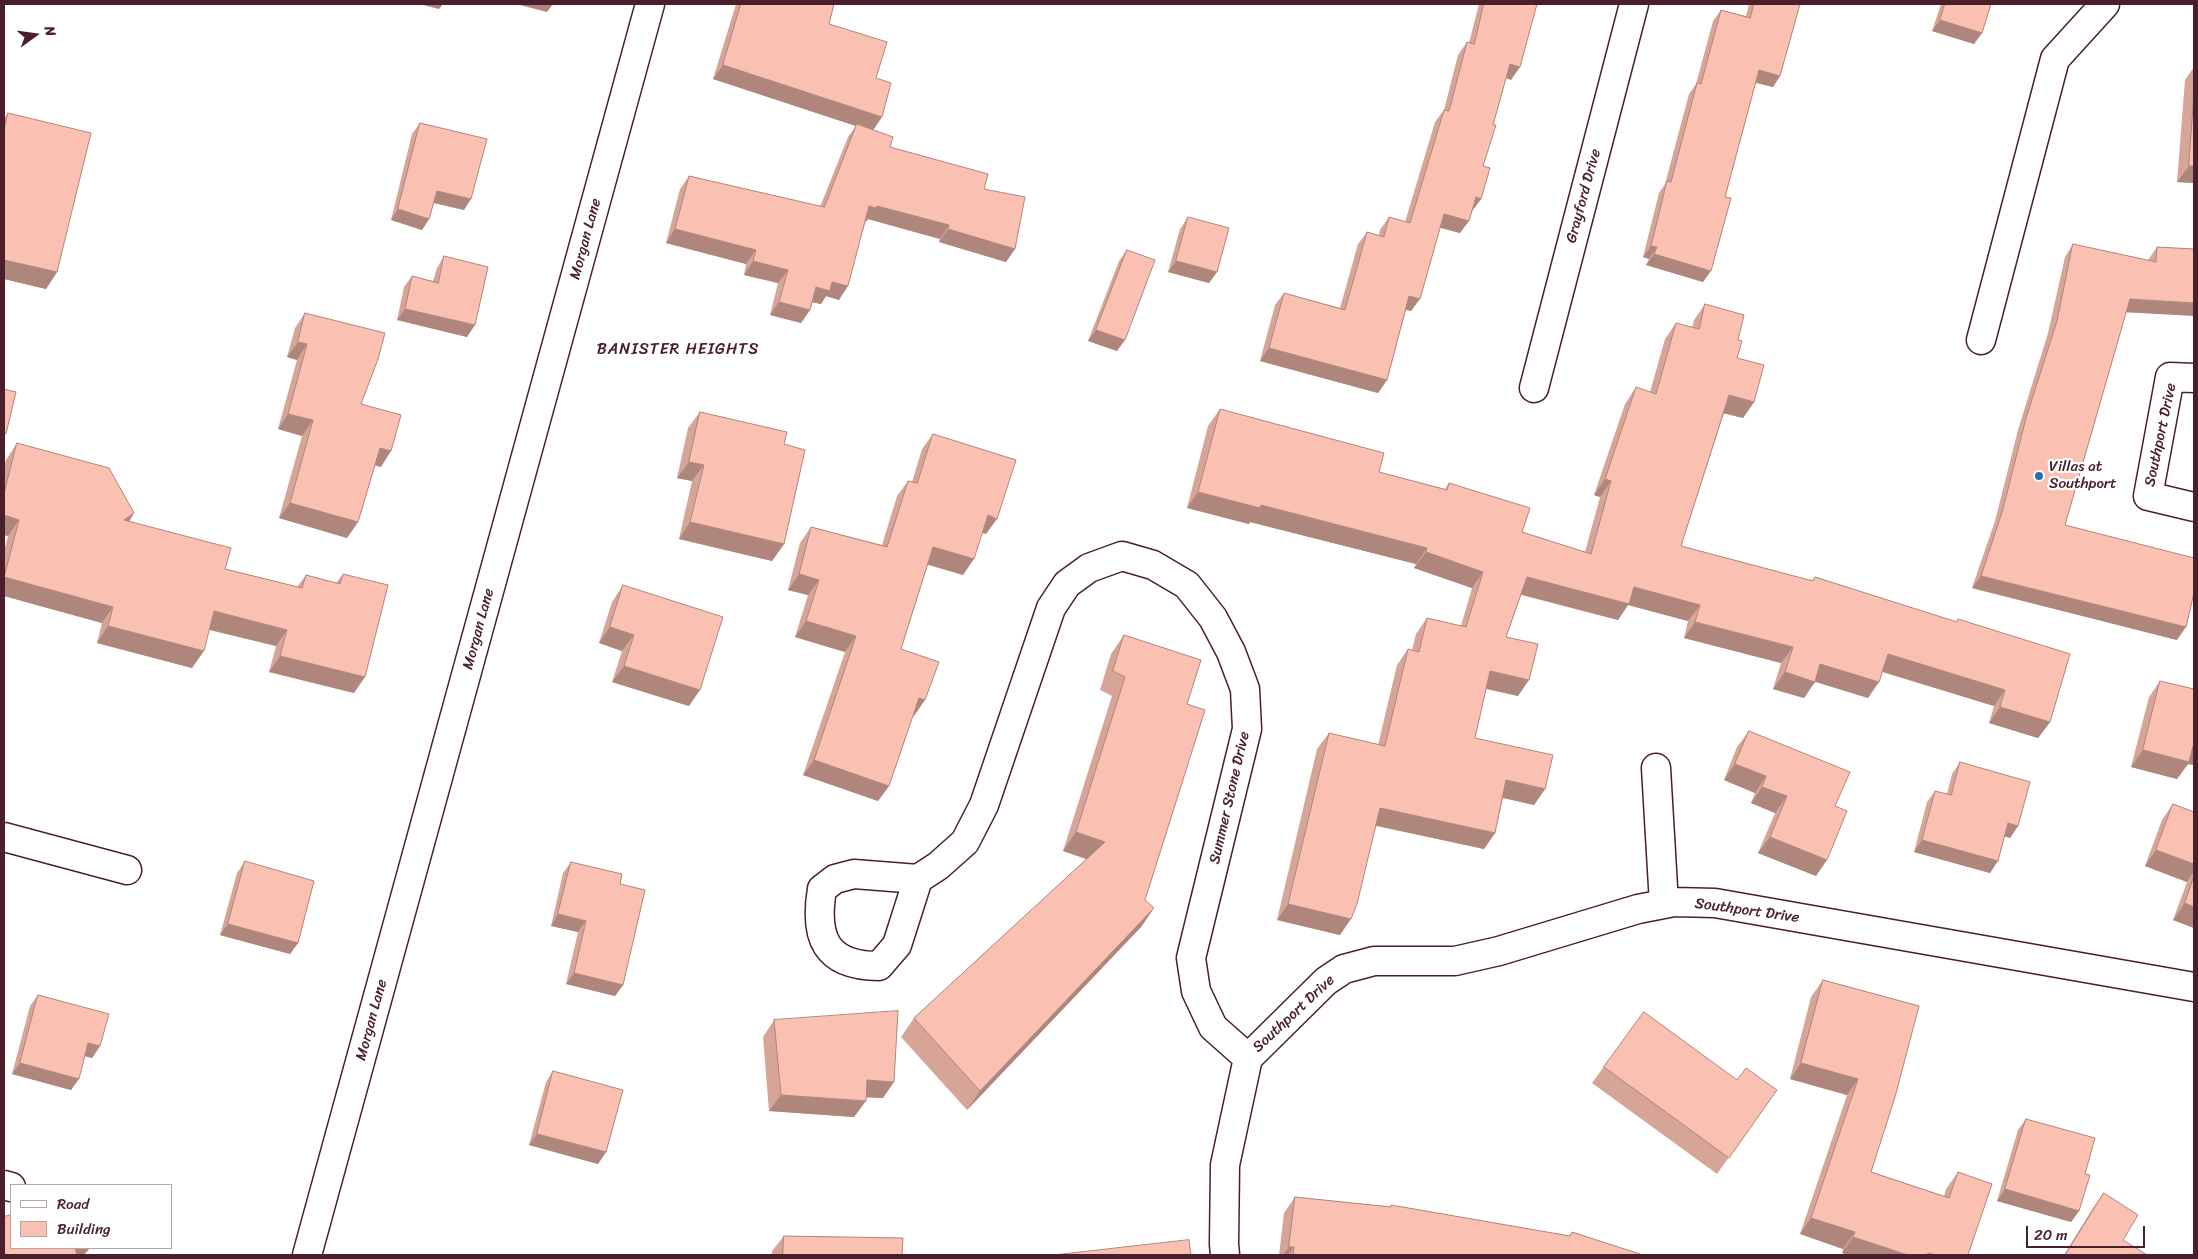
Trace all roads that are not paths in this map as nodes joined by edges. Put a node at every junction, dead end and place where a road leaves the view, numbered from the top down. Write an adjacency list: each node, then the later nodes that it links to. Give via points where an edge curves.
1 (650, 4): 15 (street, Morgan Lane)
2 (1634, 4): 6 (street, Grayford Drive)
3 (2104, 4): 4 (street, via 2055,59)
4 (1981, 340)
5 (2194, 378): 7 (street, Southport Drive, via 2170,378 2148,496)
6 (1534, 388)
7 (2194, 507)
8 (1656, 768): 12 (street)
9 (4, 837): 10 (street)
10 (127, 870)
11 (918, 880): 14 (street, Summer Stone Drive, via 965,842 980,812 1051,608 1066,584 1089,568 1122,556 1153,565 1187,585 1213,618 1245,689 1247,729 1191,958 1196,991 1213,1027)
12 (1664, 904): 13 (street, Southport Drive, via 1715,904); 14 (street, Southport Drive, via 1499,952 1456,961 1374,961 1344,969 1326,981)
13 (2194, 987)
14 (1248, 1058): 16 (street, via 1225,1165)
15 (307, 1255)
16 (1225, 1255)

